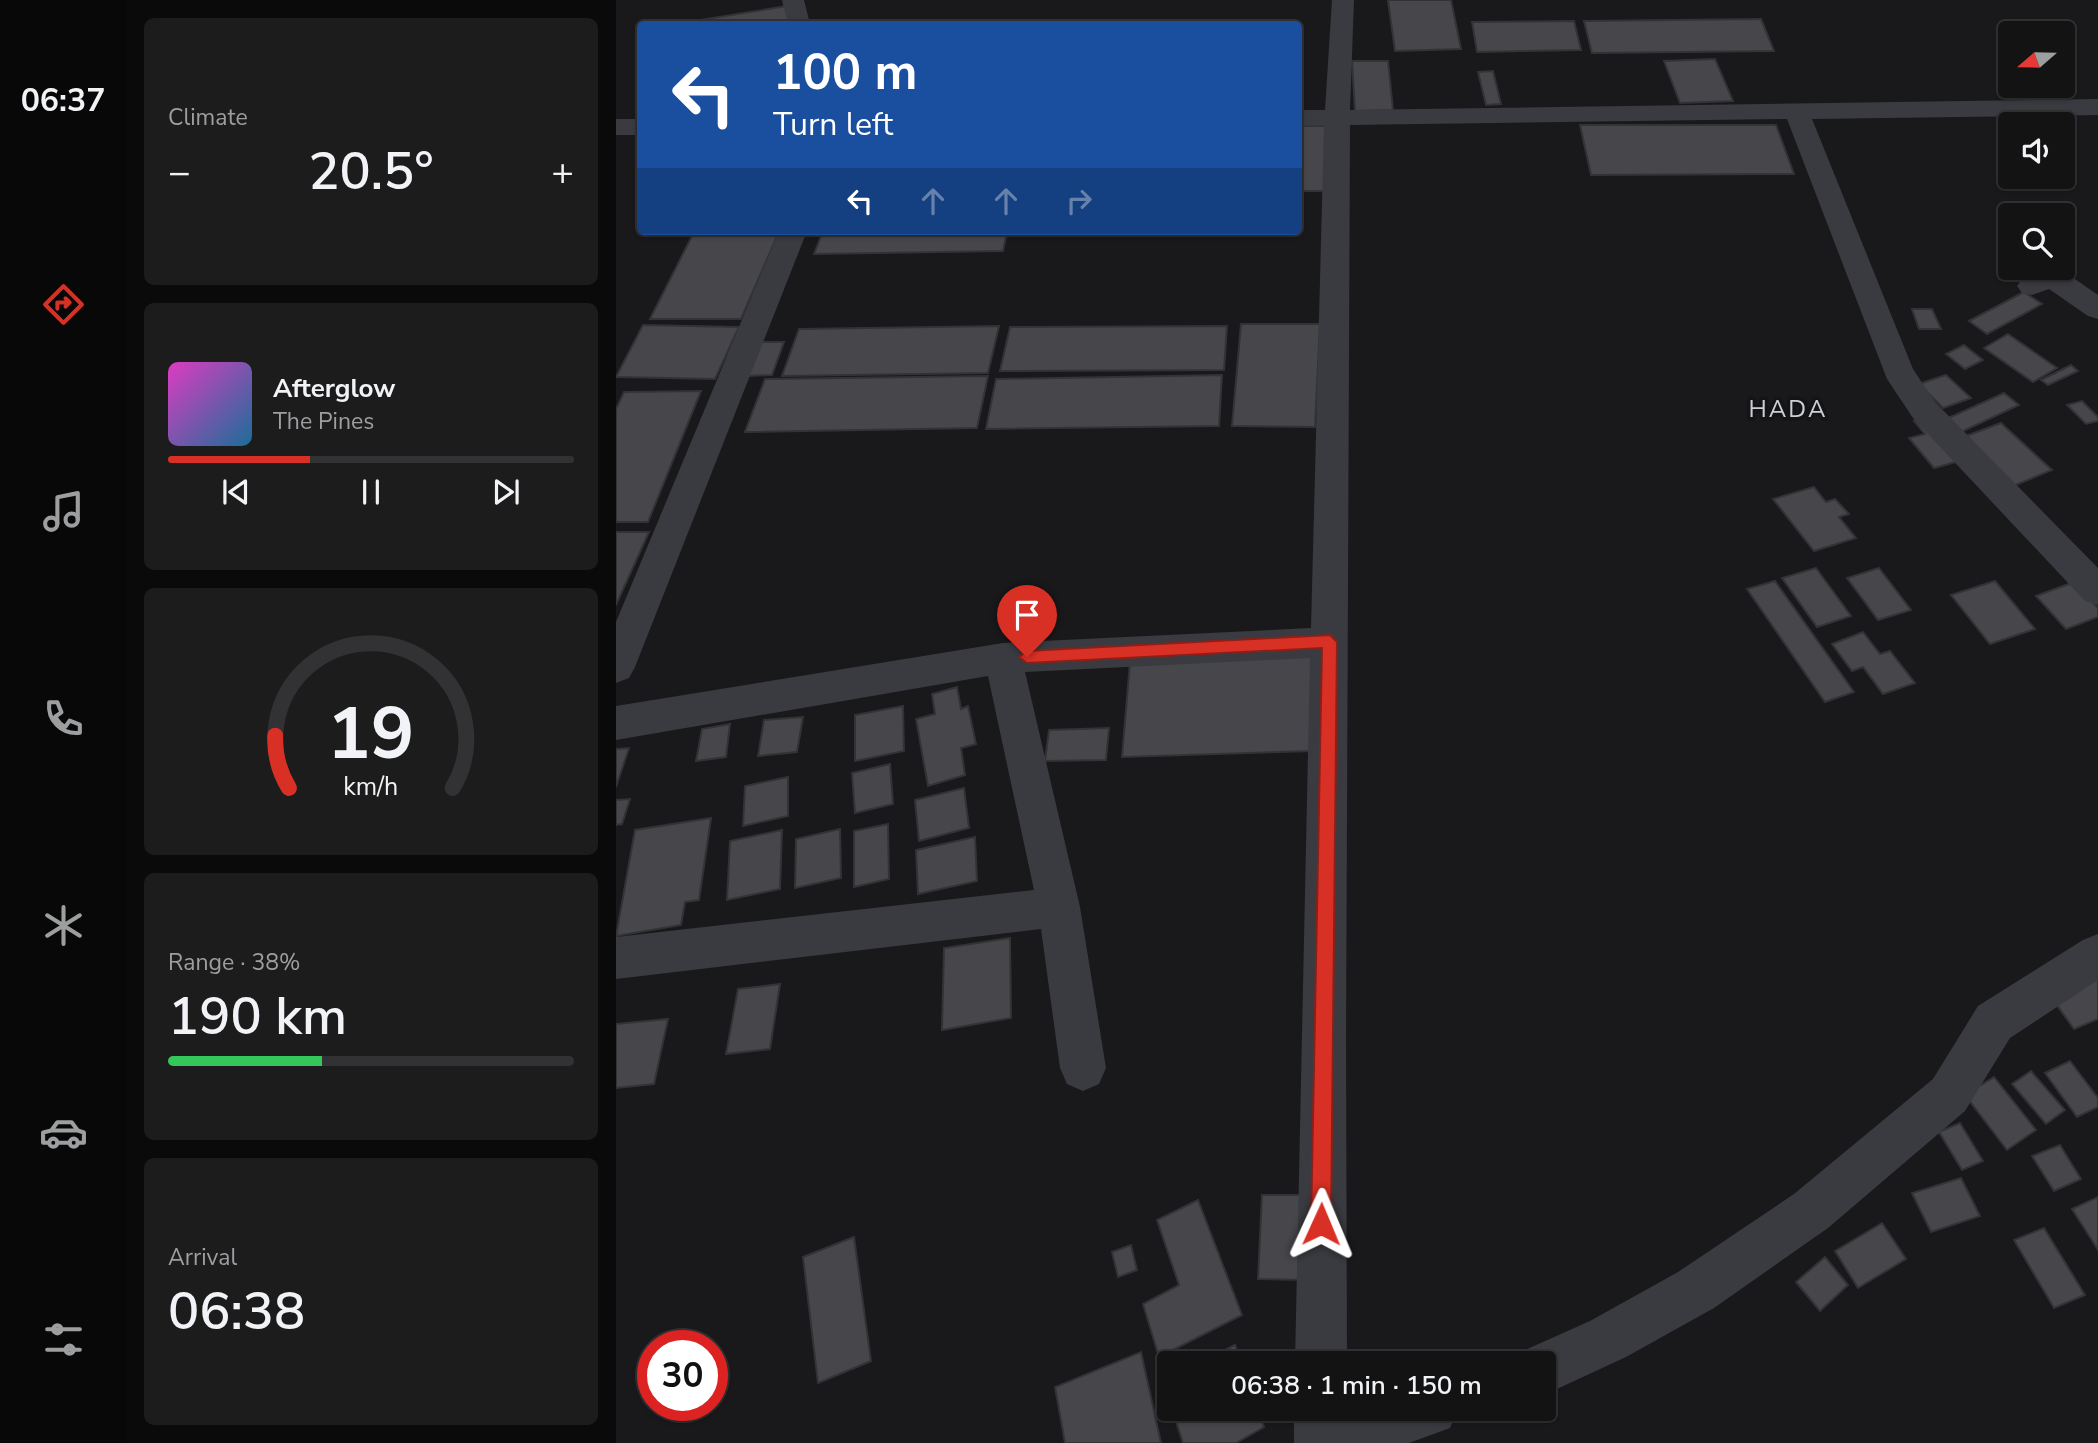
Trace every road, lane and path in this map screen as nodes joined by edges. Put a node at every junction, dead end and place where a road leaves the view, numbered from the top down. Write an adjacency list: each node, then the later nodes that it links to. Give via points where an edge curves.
1 (793, 0): 3 (street)
2 (1343, 0): 6 (street)
3 (798, 21)
4 (2098, 107): 5 (street)
5 (1797, 111): 6 (street); 13 (street, via 1898,371 1924,410)
6 (1337, 117): 7 (street); 14 (street)
7 (1302, 118)
8 (616, 127): 9 (street)
9 (637, 127)
10 (791, 235): 16 (street)
11 (2032, 286): 12 (street, via 2049,275)
12 (2098, 309)
13 (2092, 577)
14 (1330, 642): 15 (street); 22 (street)
15 (1003, 658): 17 (street); 18 (street)
16 (616, 667)
17 (616, 723)
18 (1059, 907): 20 (street); 21 (street)
19 (2098, 955): 23 (street, via 1994,1022 1949,1095 1811,1211 1696,1290)
20 (616, 957)
21 (1083, 1068)
22 (1321, 1351)
23 (1556, 1363)
24 (1321, 1421): 26 (street)
25 (1395, 1421): 27 (street)
26 (1321, 1443)
27 (1330, 1443)

